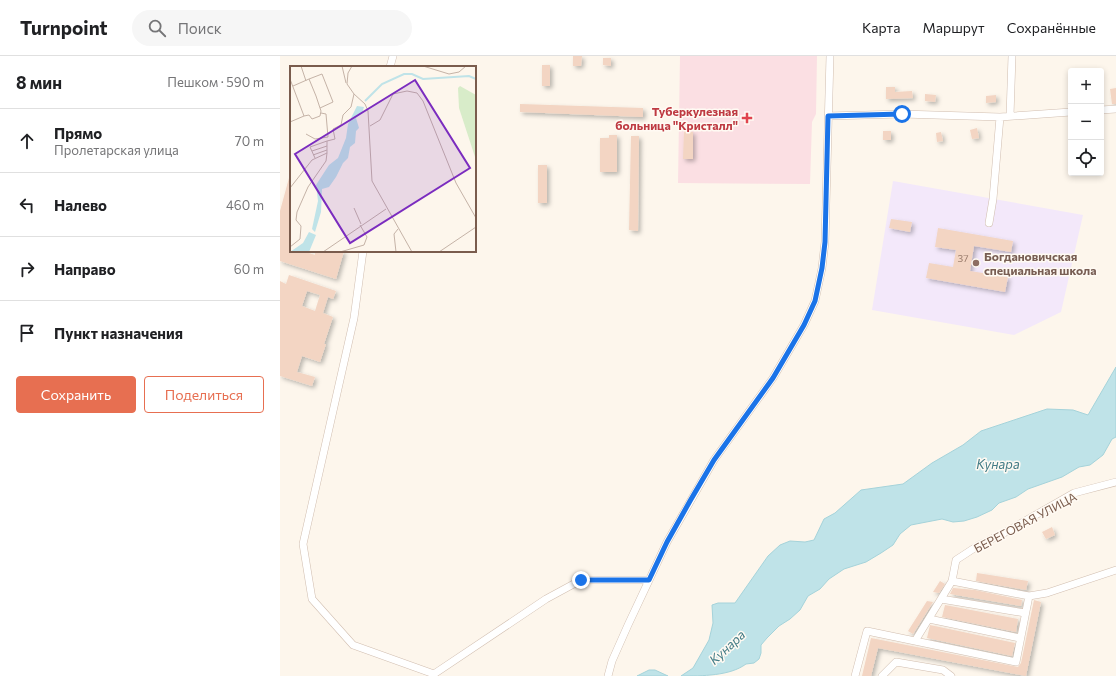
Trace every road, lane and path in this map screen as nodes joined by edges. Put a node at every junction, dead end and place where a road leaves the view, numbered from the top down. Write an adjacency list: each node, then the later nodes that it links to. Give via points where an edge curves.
1 (393, 56): 4 (street)
2 (830, 56): 8 (street)
3 (1012, 56): 9 (street)
4 (390, 66)
5 (1116, 109): 6 (street)
6 (1104, 110)
7 (1068, 112): 9 (street)
8 (828, 116): 10 (street, via 902,114); 15 (street, via 825,242 815,301 773,378 714,460 667,542)
9 (1010, 116): 10 (street)
10 (1000, 117): 11 (street)
11 (989, 223)
12 (363, 252): 15 (street, via 354,318 304,544 312,599 353,645 434,674 546,599 581,580)
13 (1116, 482): 16 (street, БЕРЕГОВАЯ УЛИЦА, via 1074,493 979,545 956,560)
14 (1116, 570): 17 (street, via 1047,593)
15 (649, 580): 23 (street, via 612,661)
16 (952, 581): 17 (street); 18 (street)
17 (1029, 596): 19 (street)
18 (941, 599): 19 (street); 20 (street)
19 (1025, 614): 21 (street)
20 (929, 619): 21 (street); 22 (street)
21 (1020, 638): 22 (street, via 1016,662)
22 (915, 641): 24 (street, via 867,631)
23 (608, 676)
24 (855, 676)
25 (882, 676): 26 (street, via 896,662 943,670)
26 (950, 676)

